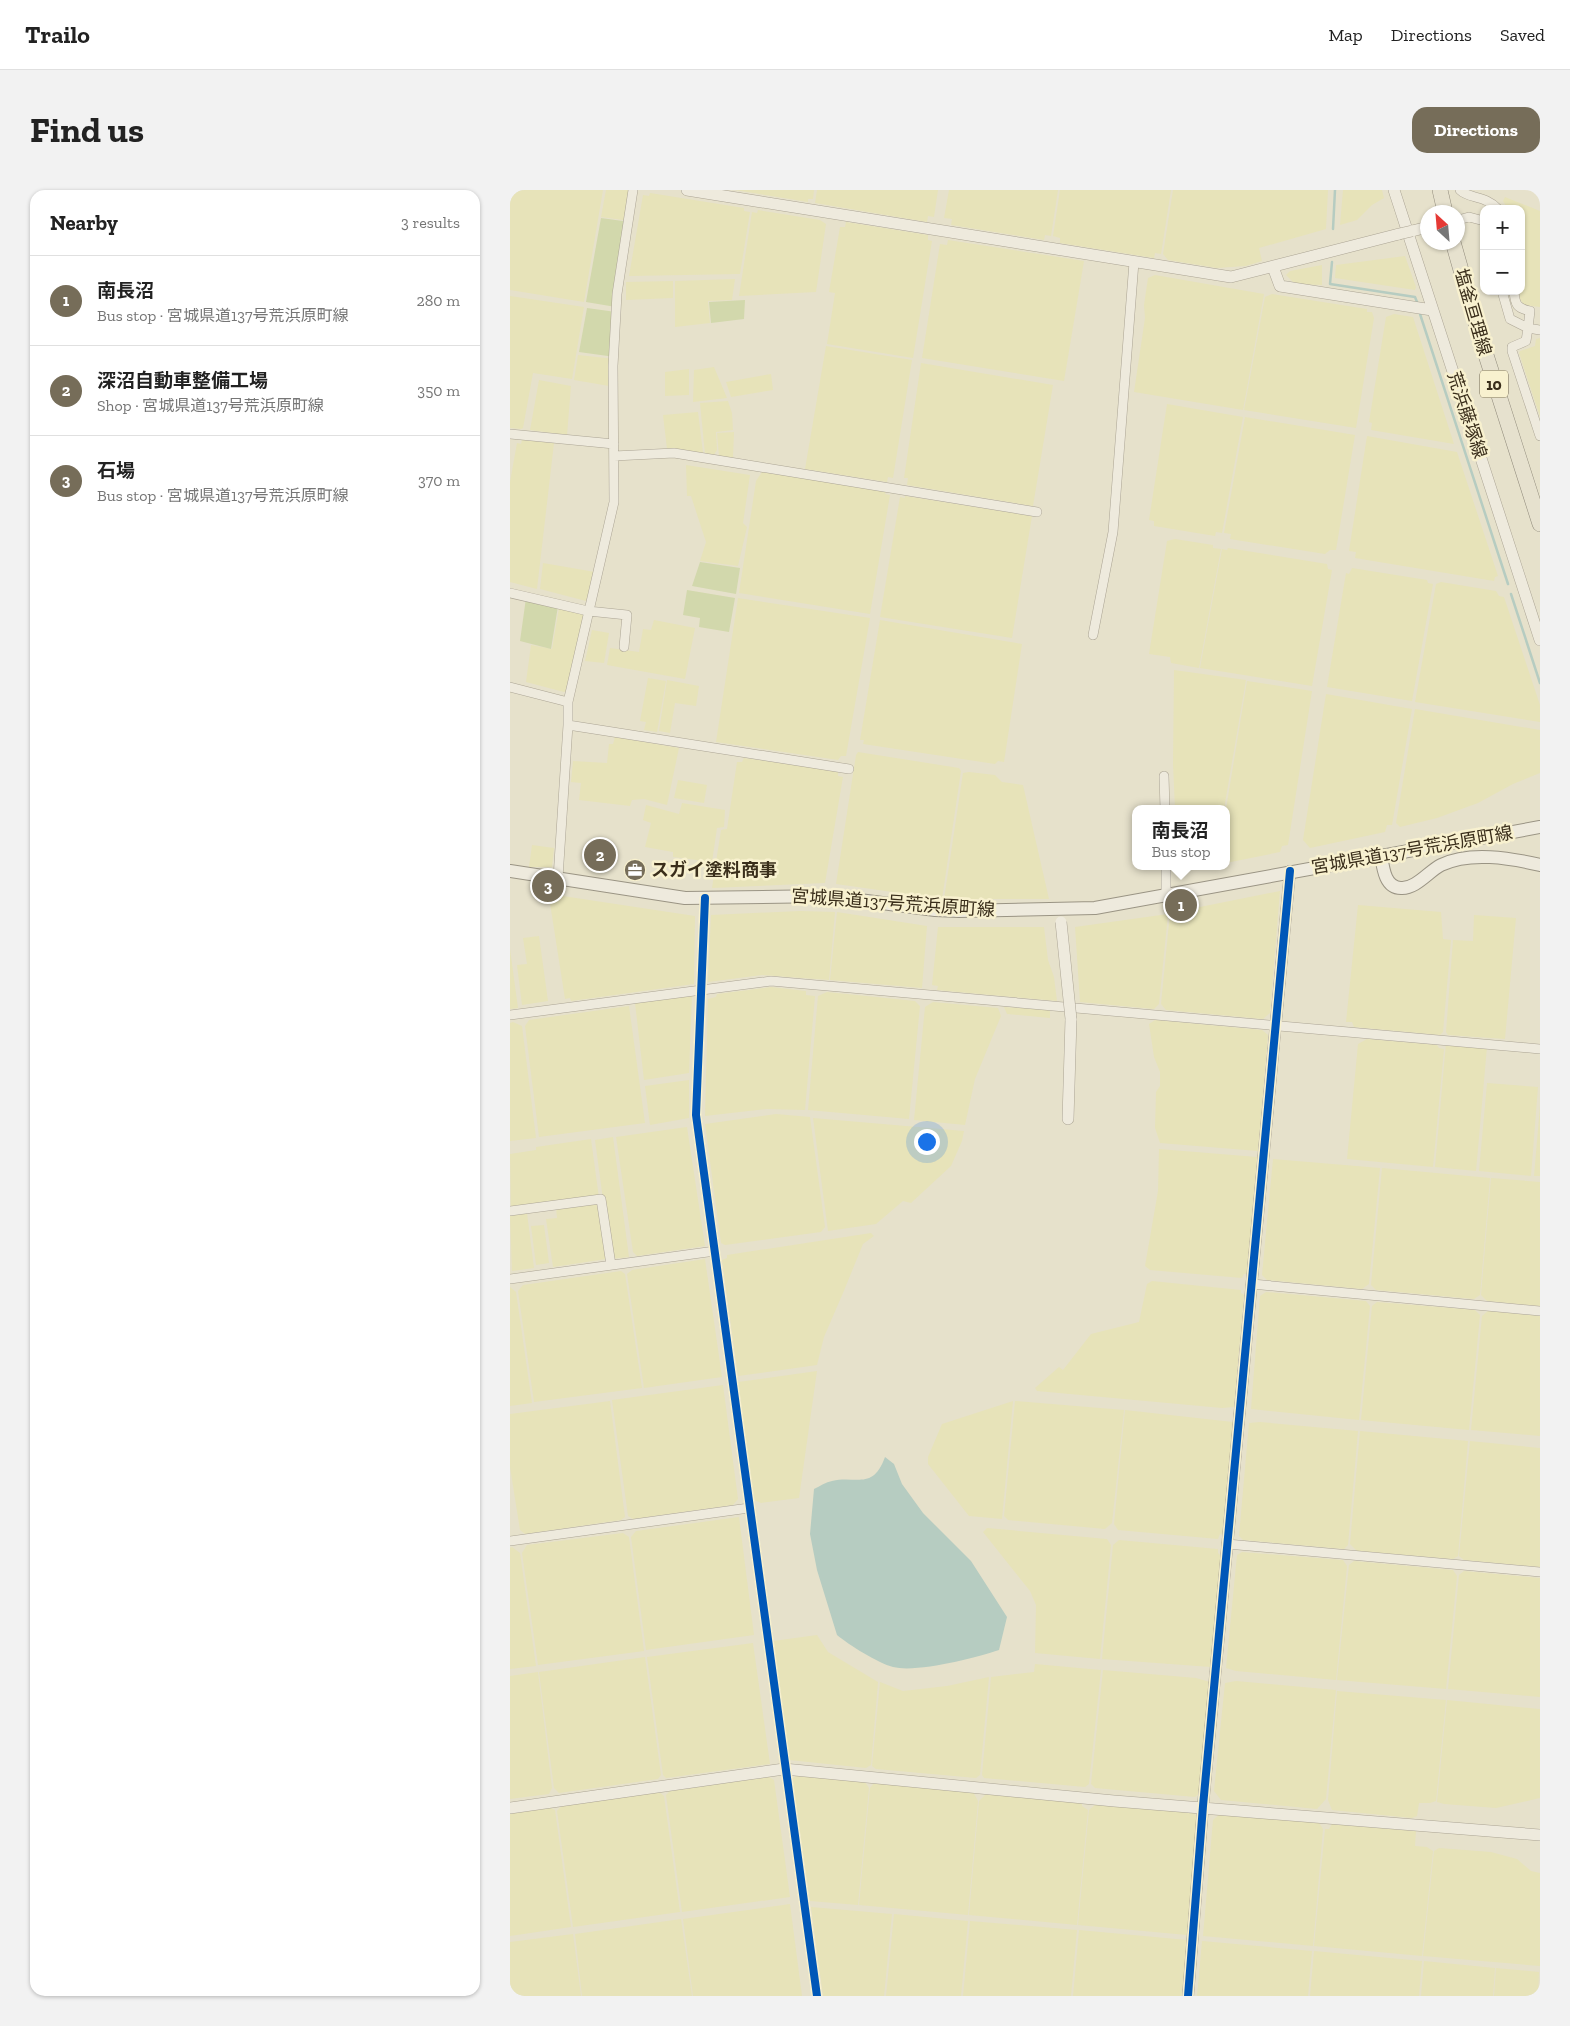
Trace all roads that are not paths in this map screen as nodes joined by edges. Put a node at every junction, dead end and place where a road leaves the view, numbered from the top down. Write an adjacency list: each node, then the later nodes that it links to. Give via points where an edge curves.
1 (634, 190): 21 (street, via 616,294)
2 (687, 190): 12 (street)
3 (1394, 190): 16 (street, 荒浜藤塚線)
4 (1440, 190): 6 (main road)
5 (1460, 190): 7 (street, via 1467,195 1485,198)
6 (1443, 205)
7 (1493, 205)
8 (1465, 218): 9 (street)
9 (1480, 220)
10 (1420, 229): 13 (street, bridge)
11 (1455, 250): 24 (main road, 塩釜亘理線 / 10)
12 (1134, 262): 13 (street, via 1232,277); 27 (street, via 1113,532)
13 (1274, 267): 16 (street, via 1280,286)
14 (1503, 295): 17 (street, via 1510,320)
15 (1514, 295): 17 (street, via 1515,305 1530,311)
16 (1432, 310): 28 (street, 荒浜藤塚線)
17 (1528, 328): 18 (street); 20 (street, via 1526,341 1512,346 1512,351)
18 (1540, 330)
19 (510, 434): 21 (street)
20 (1540, 436)
21 (614, 444): 22 (street)
22 (614, 456): 23 (street, via 674,452); 26 (street, via 611,519)
23 (1037, 512)
24 (1540, 524)
25 (510, 593): 26 (street)
26 (588, 611): 29 (street, via 627,615); 31 (street)
27 (1094, 635)
28 (1540, 640)
29 (624, 647)
30 (510, 687): 31 (street)
31 (568, 702): 32 (street)
32 (568, 725): 33 (street); 42 (street)
33 (849, 769)
34 (1164, 776): 35 (street)
35 (1165, 805)
36 (1540, 827): 37 (main road, 宮城県道137号荒浜原町線)
37 (1381, 855): 38 (main road, via 1388,881 1403,888 1412,886 1441,865 1454,861 1497,858); 41 (main road, 宮城県道137号荒浜原町線)
38 (1540, 865)
39 (1166, 870): 43 (street)
40 (510, 871): 42 (main road, 宮城県道137号荒浜原町線)
41 (1290, 872): 43 (main road, 宮城県道137号荒浜原町線); 48 (street)
42 (558, 878): 44 (main road, 宮城県道137号荒浜原町線, via 684,898)
43 (1166, 895): 45 (main road, 宮城県道137号荒浜原町線)
44 (705, 898): 45 (main road, 宮城県道137号荒浜原町線, via 829,896 934,910); 46 (street)
45 (1060, 915): 50 (street, bridge, via 1070,1020)
46 (700, 988): 47 (street); 48 (street, via 771,980); 52 (street, via 696,1115)
47 (510, 1014)
48 (1276, 1026): 49 (street); 55 (street)
49 (1540, 1049)
50 (1068, 1119)
51 (510, 1211): 53 (street, via 601,1198)
52 (715, 1252): 53 (street); 57 (street)
53 (611, 1266): 54 (street)
54 (510, 1279)
55 (1252, 1284): 56 (street); 59 (street)
56 (1540, 1311)
57 (750, 1508): 58 (street); 61 (street)
58 (510, 1542)
59 (1227, 1544): 60 (street); 62 (street)
60 (1540, 1572)
61 (784, 1769): 62 (street, via 1114,1801); 63 (street); 65 (street)
62 (1203, 1806): 64 (street); 66 (street)
63 (510, 1808)
64 (1540, 1835)
65 (817, 1996)
66 (1188, 1996)

